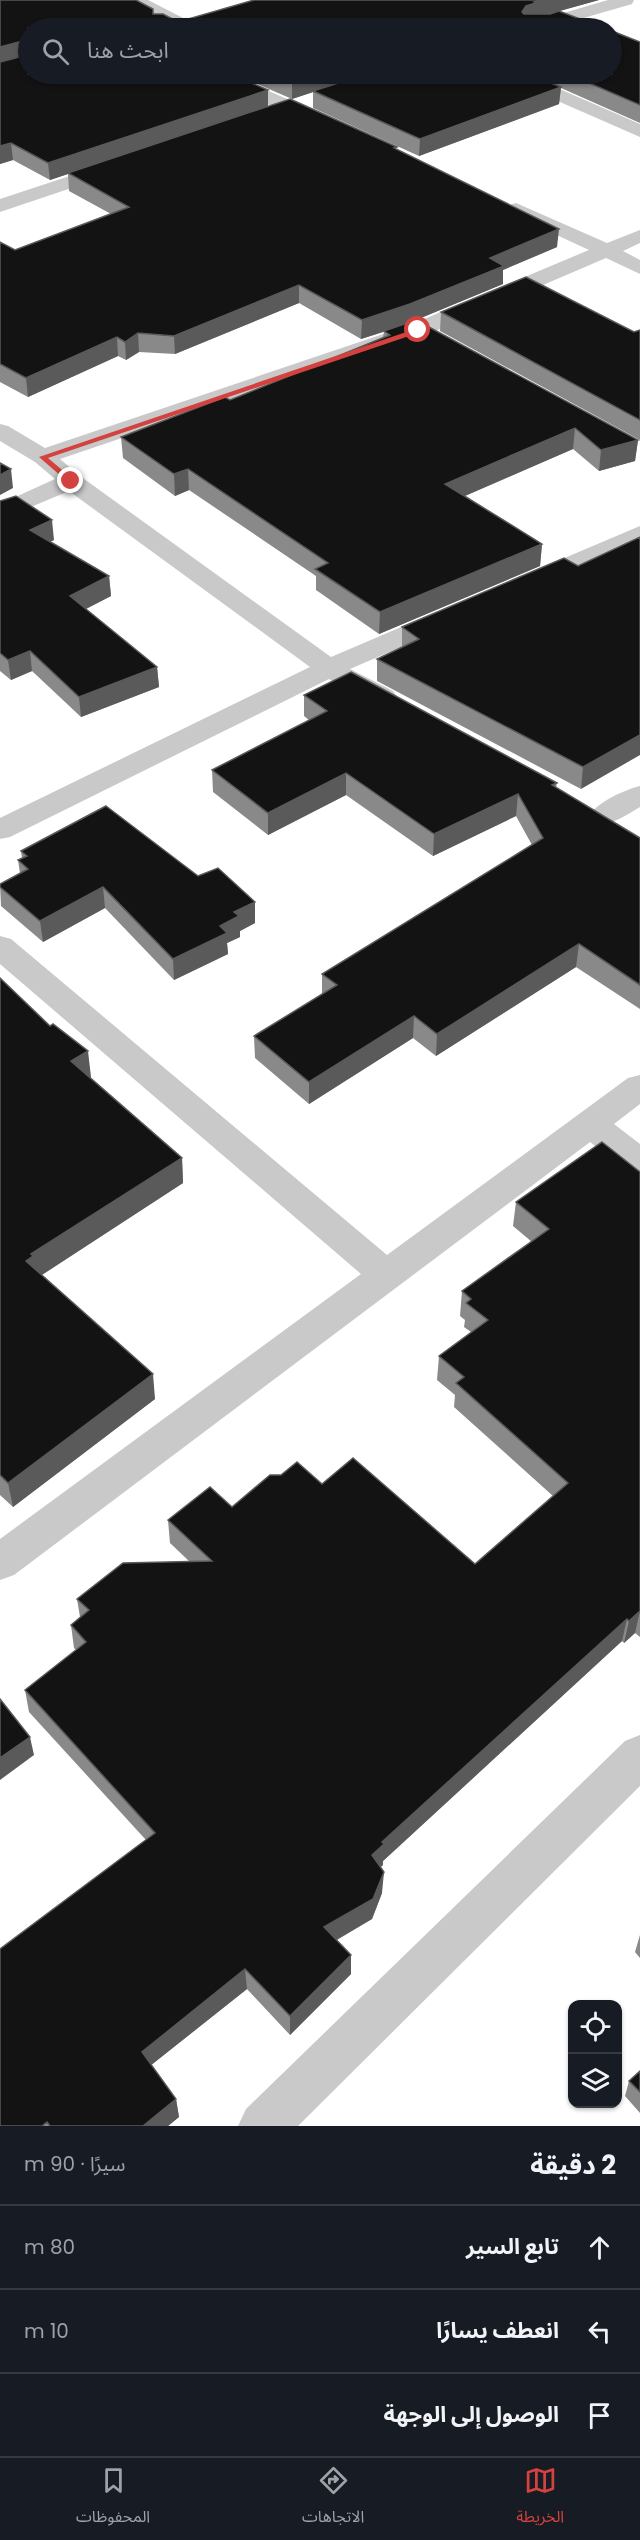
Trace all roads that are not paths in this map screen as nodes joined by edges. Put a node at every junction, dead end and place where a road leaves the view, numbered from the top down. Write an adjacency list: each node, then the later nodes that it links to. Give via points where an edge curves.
1 (135, 0): 3 (street)
2 (626, 0): 4 (street)
3 (178, 18)
4 (566, 18)
5 (238, 84): 8 (street)
6 (534, 84): 11 (street)
7 (311, 99): 8 (street)
8 (289, 107): 9 (street); 10 (street)
9 (266, 114)
10 (342, 130)
11 (640, 131)
12 (133, 160): 14 (street)
13 (500, 202): 16 (street)
14 (0, 206)
15 (640, 236): 16 (street)
16 (606, 250): 17 (street); 18 (street)
17 (640, 268)
18 (418, 330): 19 (street); 21 (street)
19 (439, 341)
20 (0, 431): 21 (street)
21 (43, 457): 22 (street)
22 (71, 481): 23 (street); 27 (street)
23 (0, 513)
24 (640, 534): 25 (street)
25 (511, 590)
26 (468, 608): 27 (street)
27 (329, 668): 28 (street); 31 (street)
28 (403, 708)
29 (640, 795): 30 (street)
30 (602, 817)
31 (0, 830)
32 (0, 947): 36 (street)
33 (640, 1087): 34 (street)
34 (592, 1125): 35 (street); 36 (street)
35 (640, 1162)
36 (387, 1276): 37 (street)
37 (0, 1562)
38 (640, 1756): 39 (street)
39 (263, 2126)

